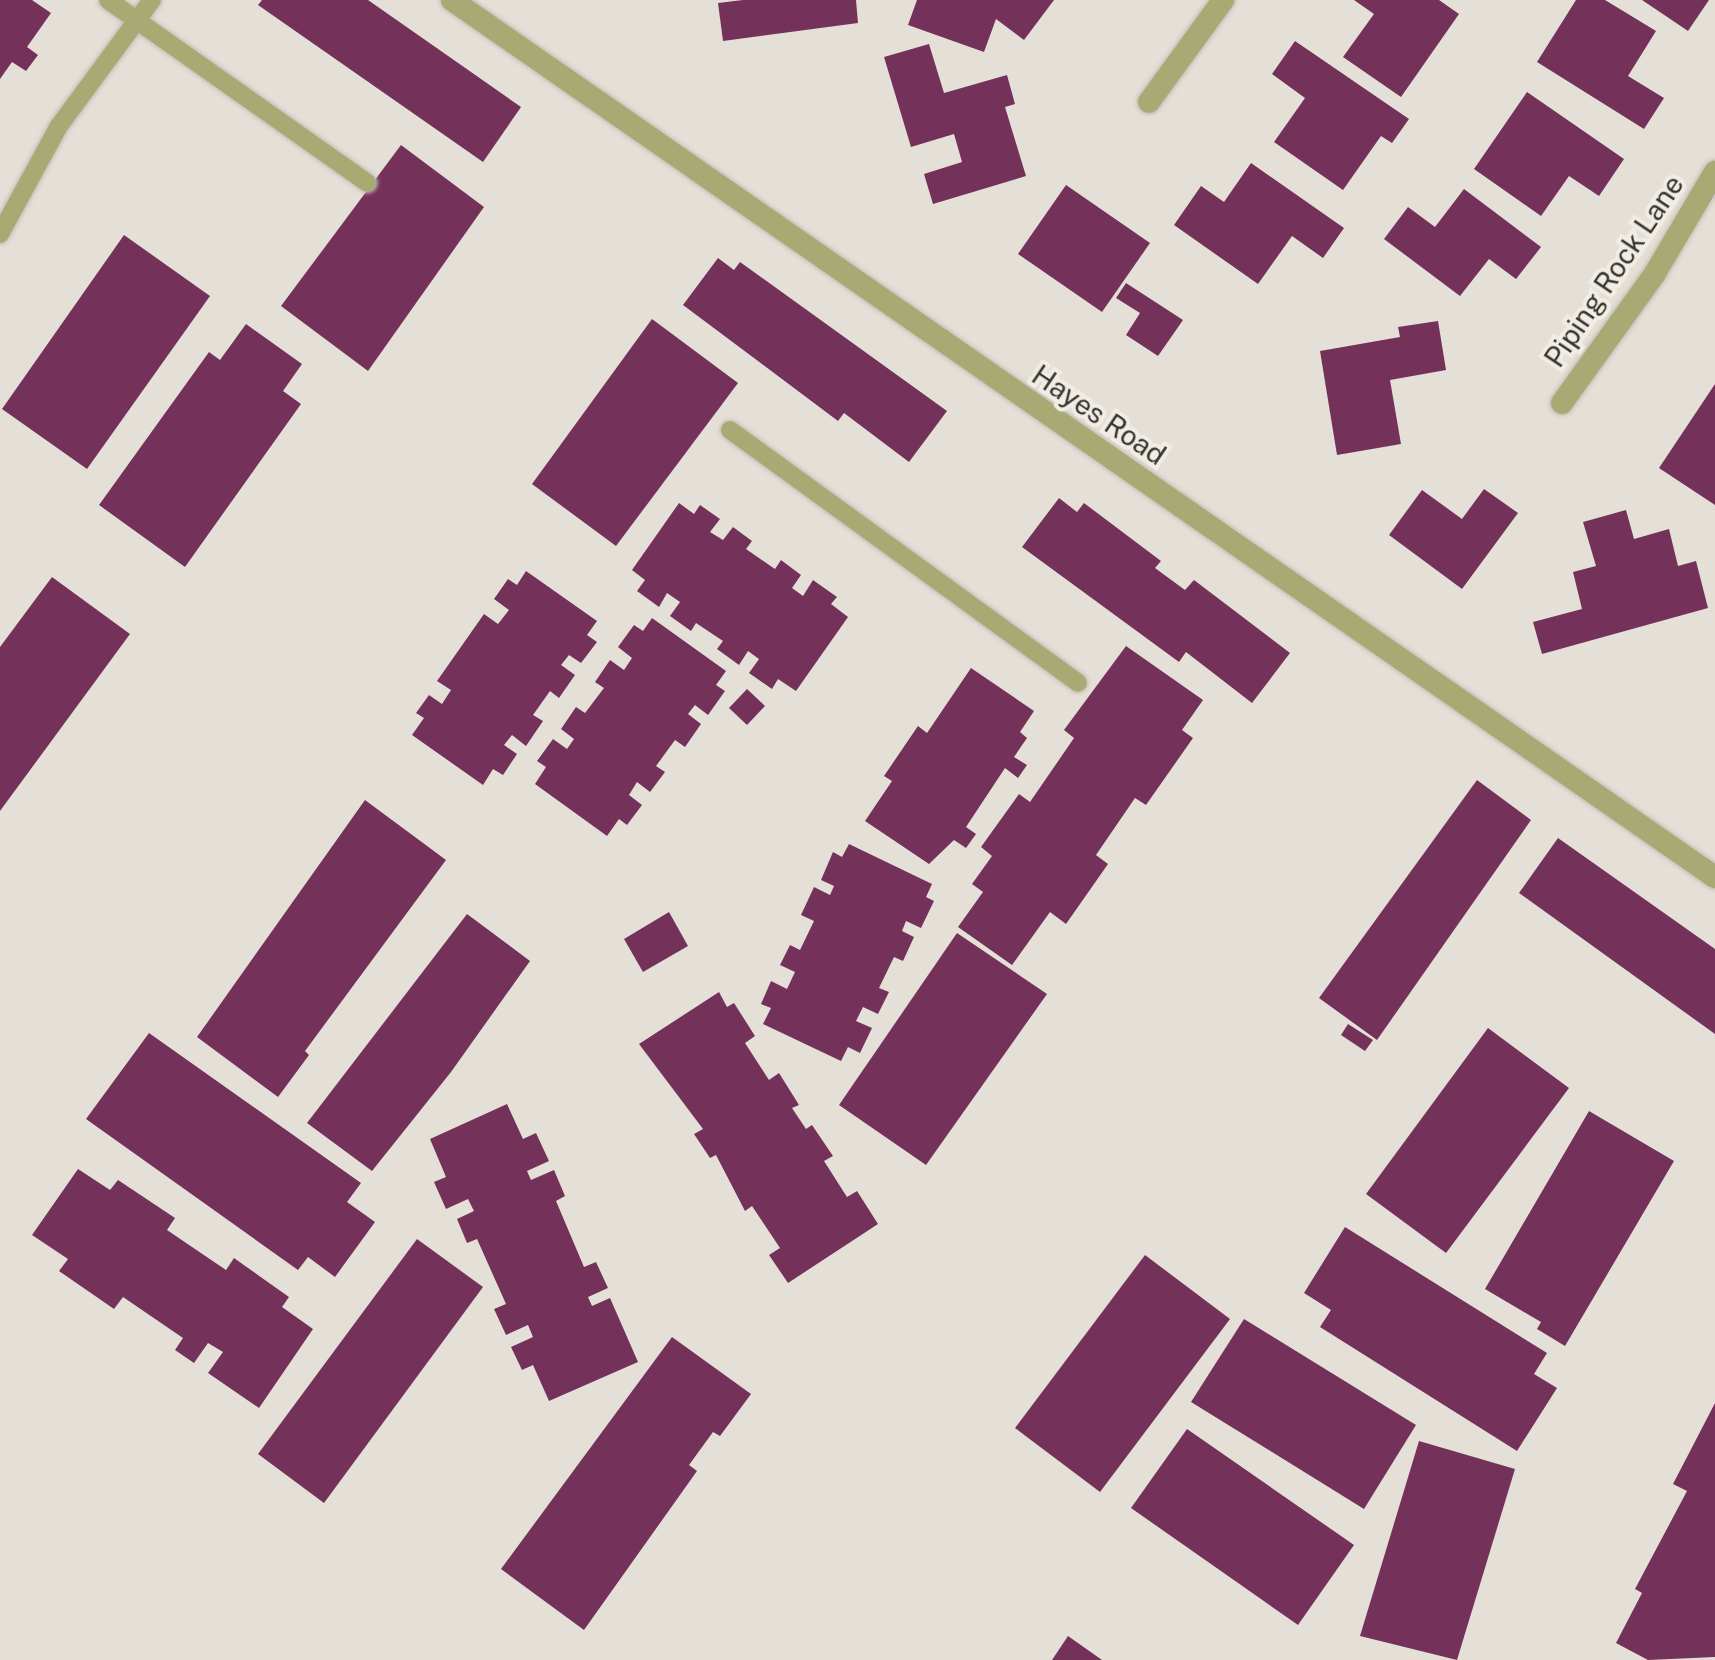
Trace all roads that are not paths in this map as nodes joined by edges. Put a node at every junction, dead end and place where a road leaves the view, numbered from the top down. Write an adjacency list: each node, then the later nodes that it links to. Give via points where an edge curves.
1 (108, 0): 5 (lane)
2 (152, 0): 5 (lane)
3 (452, 0): 13 (street, Hayes Road)
4 (1223, 0): 6 (street)
5 (136, 20): 8 (lane); 9 (lane, via 59,126)
6 (1149, 102)
7 (1715, 172): 10 (street, Piping Rock Lane, via 1654,275)
8 (367, 183)
9 (0, 234)
10 (1562, 403)
11 (730, 430): 12 (lane)
12 (1078, 683)
13 (1715, 877)

